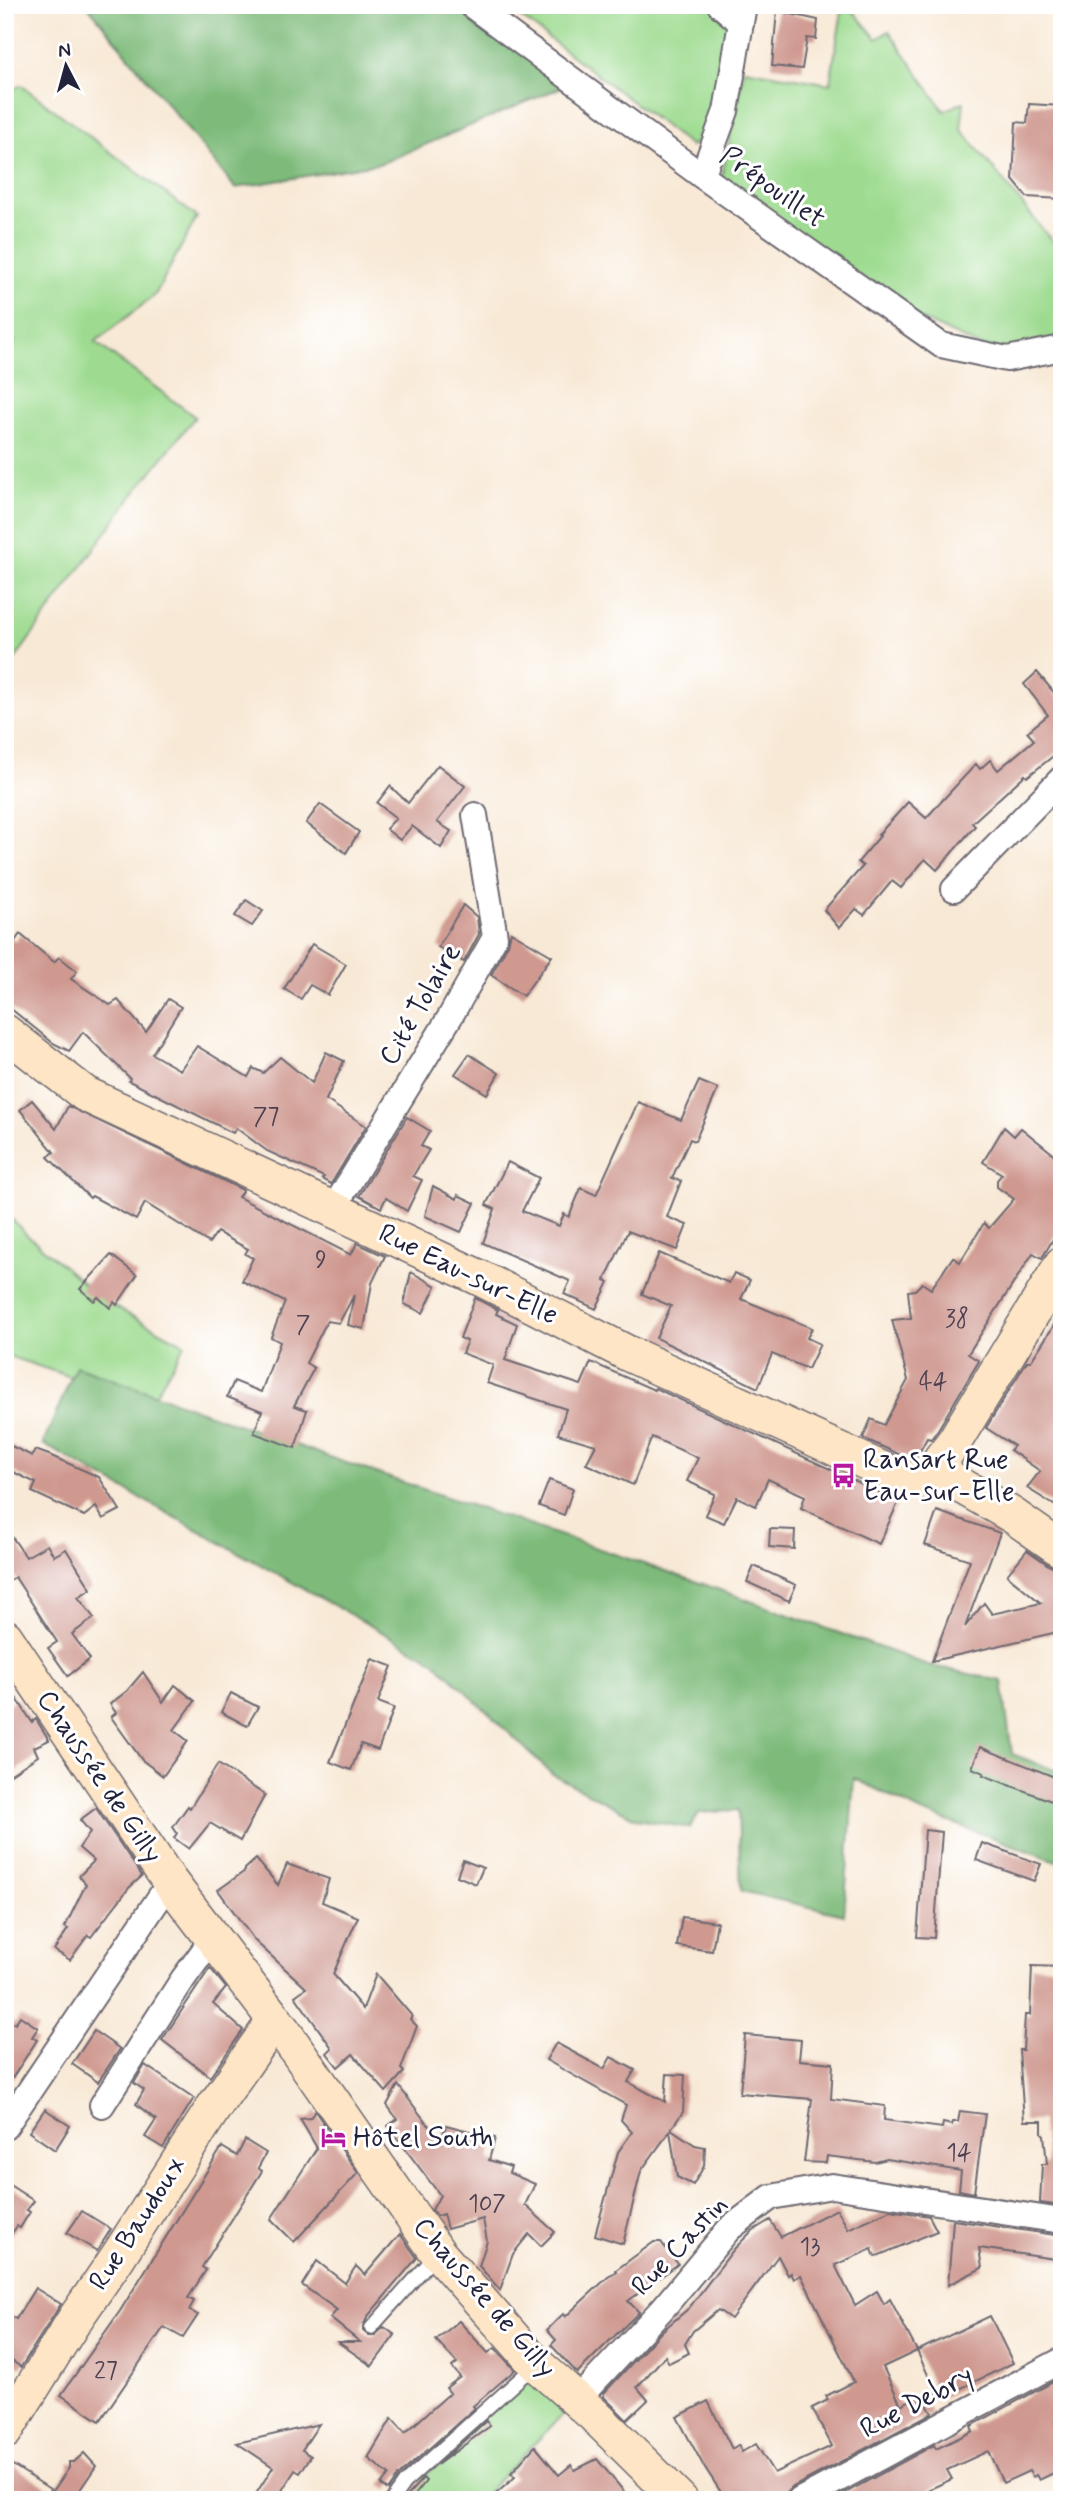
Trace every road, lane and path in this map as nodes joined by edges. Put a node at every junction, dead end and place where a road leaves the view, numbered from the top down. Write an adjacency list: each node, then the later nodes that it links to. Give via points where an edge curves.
1 (471, 5): 4 (street, Prépouillet)
2 (720, 5): 3 (street)
3 (742, 14): 4 (street, via 726,111)
4 (702, 176): 5 (street, Prépouillet, via 941,345 1007,359)
5 (1062, 348)
6 (1062, 778): 8 (street)
7 (475, 815): 10 (street, Cité Tolaire, via 495,937)
8 (954, 889)
9 (5, 1032): 10 (street, Rue Eau-sur-Elle, via 85,1094)
10 (333, 1209): 12 (street, Rue Eau-sur-Elle, via 626,1353 901,1478)
11 (1062, 1264): 12 (street, via 940,1459)
12 (946, 1478): 13 (street)
13 (1062, 1550)
14 (5, 1637): 15 (street, Chaussée de Gilly)
15 (170, 1882): 16 (street, Chaussée de Gilly); 19 (street, Chaussée de Gilly)
16 (213, 1938): 17 (street, Chaussée de Gilly); 18 (street)
17 (275, 2020): 21 (street, Chaussée de Gilly); 26 (street, Rue Baudoux)
18 (102, 2105)
19 (5, 2127)
20 (1062, 2221): 25 (street, Rue Castin, via 832,2186 771,2197 729,2229)
21 (438, 2253): 22 (lane); 24 (street, Chaussée de Gilly)
22 (372, 2328)
23 (1062, 2360): 29 (street, Rue Debry)
24 (536, 2364): 25 (street, Chaussée de Gilly); 27 (lane, via 404,2483)
25 (577, 2400): 28 (street, Chaussée de Gilly)
26 (5, 2431)
27 (392, 2500)
28 (680, 2500)
29 (800, 2500)

